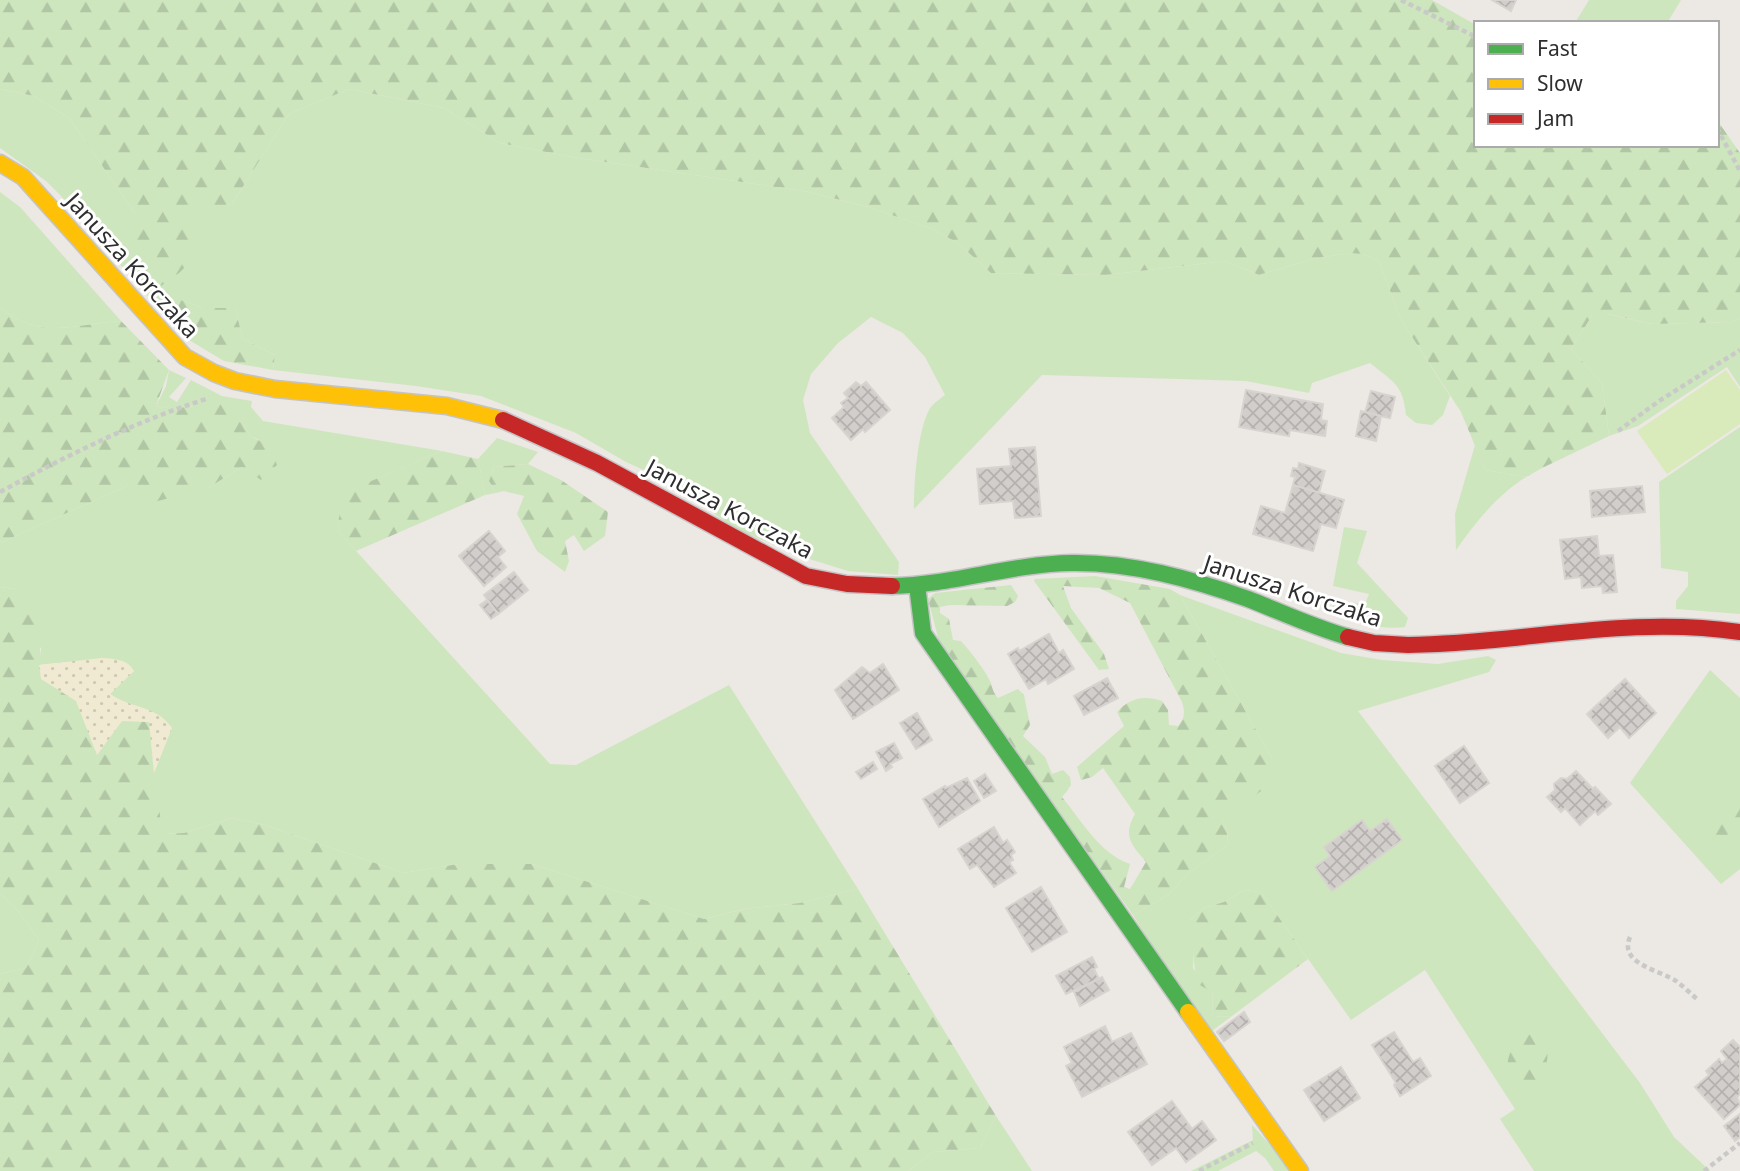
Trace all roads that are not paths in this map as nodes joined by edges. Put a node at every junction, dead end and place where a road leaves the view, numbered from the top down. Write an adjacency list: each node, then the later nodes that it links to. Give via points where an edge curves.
1 (0, 163): 2 (street, Janusza Korczaka, via 23,177 185,357 214,373 275,389 447,406 499,418 597,463 806,576 848,585)
2 (917, 585): 3 (street, Janusza Korczaka, via 1071,563 1123,567 1188,580 1354,638 1391,645 1440,645 1634,626); 4 (street, via 923,633)
3 (1740, 632)
4 (1300, 1171)

